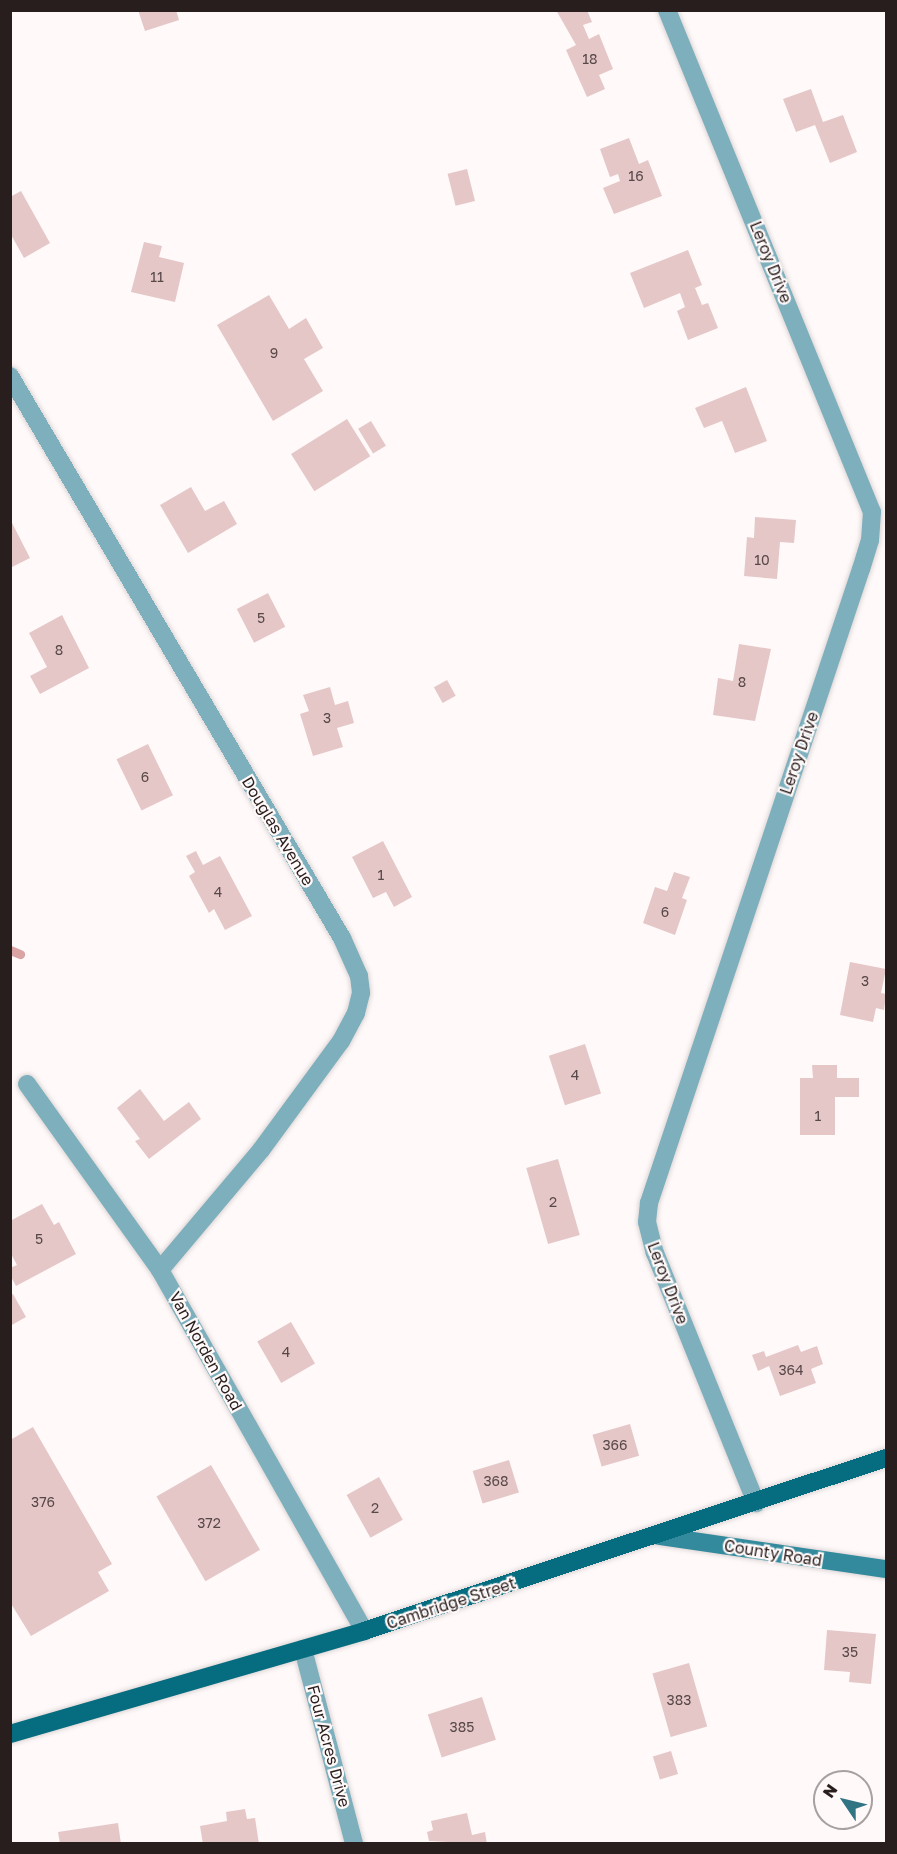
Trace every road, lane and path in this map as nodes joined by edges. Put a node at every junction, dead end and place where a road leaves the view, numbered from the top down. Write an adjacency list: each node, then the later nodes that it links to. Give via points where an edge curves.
1 (667, 10): 3 (street, Leroy Drive)
2 (10, 376): 5 (street, Douglas Avenue, via 342,938 359,976 361,993 356,1013 341,1041 261,1150)
3 (879, 509): 7 (street, Leroy Drive, via 649,1203 647,1222 655,1253)
4 (27, 1084): 5 (street, Van Norden Road)
5 (160, 1270): 10 (street, Van Norden Road)
6 (886, 1458): 7 (main road, Cambridge Street)
7 (756, 1503): 8 (main road, Cambridge Street)
8 (659, 1536): 9 (street, County Road); 10 (main road, Cambridge Street)
9 (886, 1569)
10 (364, 1631): 11 (main road, Cambridge Street)
11 (303, 1649): 12 (main road, Cambridge Street); 13 (street, Four Acres Drive)
12 (10, 1734)
13 (354, 1844)

